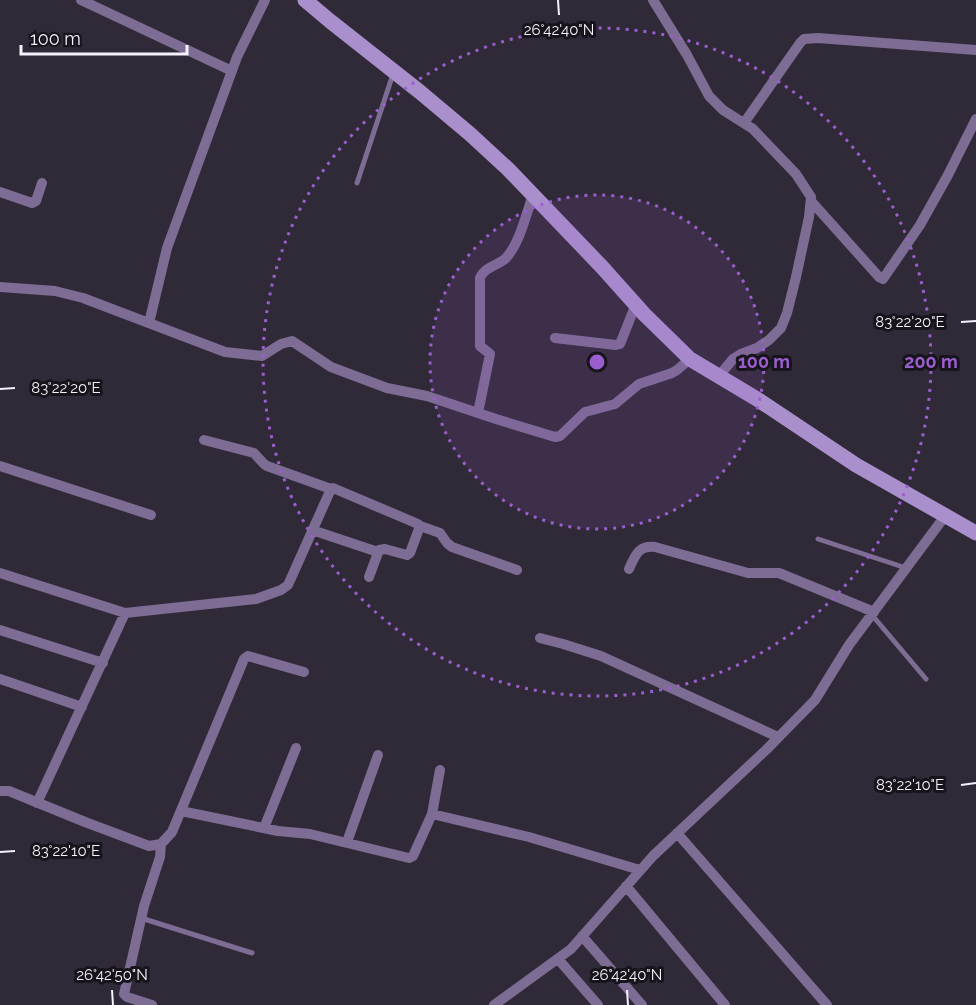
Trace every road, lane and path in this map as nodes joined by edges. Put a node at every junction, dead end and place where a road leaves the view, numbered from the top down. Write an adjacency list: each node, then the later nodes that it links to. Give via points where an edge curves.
1 (81, 0): 6 (street)
2 (265, 0): 6 (street)
3 (305, 0): 7 (street)
4 (652, 0): 9 (street, via 709,96)
5 (976, 50): 9 (street, via 804,39)
6 (232, 71): 17 (street, via 167,248)
7 (394, 72): 11 (lane); 13 (street, via 470,134)
8 (976, 119): 14 (street, via 920,225 883,279)
9 (744, 123): 14 (street, via 796,174 810,193)
10 (42, 183): 12 (street, via 32,203)
11 (357, 183)
12 (0, 192)
13 (533, 195): 16 (street); 21 (street, via 508,255 485,270 480,278 480,346 490,354)
14 (811, 201): 20 (street, via 781,328 758,348 733,359)
15 (0, 287): 17 (street, via 54,291 83,298)
16 (636, 304): 18 (street, via 620,344); 19 (street)
17 (149, 323): 21 (street, via 225,352 262,356 292,340 331,367 387,388)
18 (555, 338)
19 (690, 358): 20 (street); 21 (street, via 677,370 639,384 615,404 585,412 558,437)
20 (720, 376): 26 (street, via 856,465)
21 (478, 413)
22 (204, 440): 24 (street, via 254,453 264,464)
23 (0, 465): 25 (street)
24 (331, 489): 27 (street); 28 (street)
25 (151, 515)
26 (945, 516): 29 (street); 32 (street)
27 (420, 526): 31 (street, via 409,555 382,549); 34 (street, via 440,533 452,547)
28 (312, 530): 31 (street); 37 (street, via 288,585 281,590 256,598)
29 (976, 533)
30 (818, 539): 32 (lane)
31 (378, 552): 36 (street)
32 (906, 568): 38 (street)
33 (629, 569): 38 (street, via 639,551 655,547 748,573 778,573)
34 (517, 570)
35 (0, 573): 37 (street)
36 (369, 577)
37 (125, 613): 41 (street)
38 (873, 613): 44 (lane); 46 (street, via 815,700)
39 (0, 630): 41 (street)
40 (540, 638): 46 (street, via 601,656)
41 (103, 663): 45 (street)
42 (304, 672): 52 (street, via 248,656 244,659)
43 (0, 679): 45 (street)
44 (926, 679)
45 (82, 707): 51 (street)
46 (778, 737): 55 (street)
47 (296, 748): 54 (street)
48 (378, 755): 56 (street)
49 (440, 770): 53 (street)
50 (0, 791): 51 (street)
51 (37, 803): 57 (street, via 149,846)
52 (181, 811): 54 (street); 57 (street, via 172,832)
53 (432, 814): 56 (street, via 409,858); 58 (street, via 529,837)
54 (264, 828): 56 (street)
55 (677, 834): 58 (street); 69 (street)
56 (347, 842)
57 (161, 844): 60 (street)
58 (640, 870): 59 (street)
59 (626, 886): 61 (street); 68 (street)
60 (141, 918): 62 (lane); 64 (street, via 124,994)
61 (582, 936): 63 (street); 67 (street)
62 (252, 953)
63 (558, 959): 65 (street); 66 (street)
64 (148, 1004)
65 (494, 1005)
66 (598, 1005)
67 (642, 1005)
68 (725, 1005)
69 (827, 1005)

